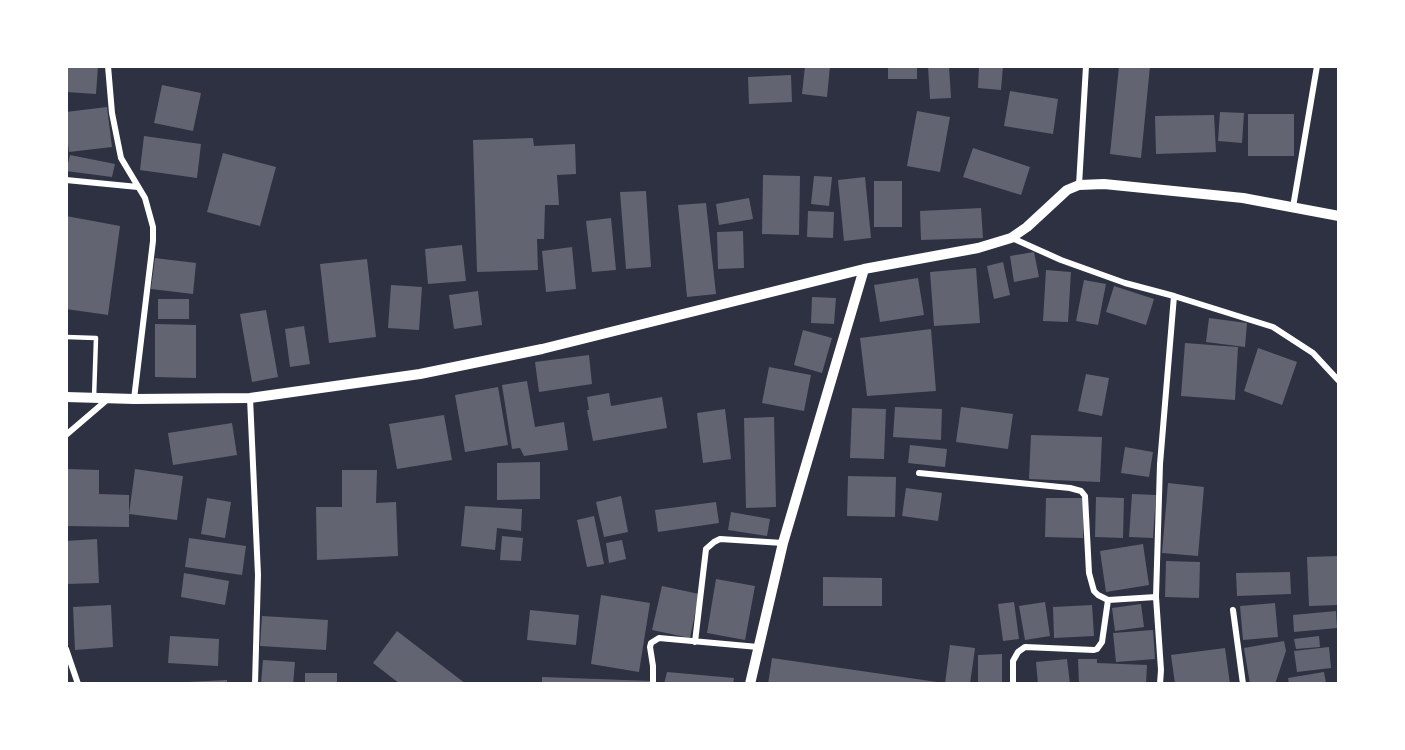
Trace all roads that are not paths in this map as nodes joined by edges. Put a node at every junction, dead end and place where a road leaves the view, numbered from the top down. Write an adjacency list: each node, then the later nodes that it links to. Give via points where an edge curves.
1 (108, 66): 6 (street, via 121,158)
2 (1086, 66): 5 (street)
3 (1317, 66): 7 (street)
4 (66, 180): 6 (street)
5 (1079, 185): 7 (street, via 1243,198); 9 (street, via 1067,190)
6 (138, 187): 18 (street, via 147,203 153,241)
7 (1293, 207): 8 (street)
8 (1339, 216)
9 (1011, 238): 10 (street); 11 (street, via 1125,284)
10 (864, 269): 16 (street, via 542,349 420,374); 21 (street)
11 (1174, 296): 13 (street, via 1273,327 1313,353); 22 (street, via 1160,464)
12 (66, 337): 15 (lane, via 96,338)
13 (1339, 381)
14 (66, 397): 15 (street)
15 (94, 398): 17 (street)
16 (250, 398): 18 (street); 29 (street, via 258,575)
17 (109, 399): 18 (street); 19 (street)
18 (134, 399)
19 (66, 435)
20 (919, 473): 23 (street, via 1081,491 1085,496 1089,573 1094,591)
21 (783, 543): 25 (street, via 720,539 706,549); 26 (street)
22 (1156, 597): 23 (street); 33 (street)
23 (1108, 600): 32 (street, via 1100,647 1025,647 1013,661)
24 (1233, 610): 34 (street)
25 (696, 642): 26 (street); 30 (street, via 663,637 651,643)
26 (758, 647): 31 (street)
27 (66, 649): 28 (street)
28 (78, 684)
29 (255, 684)
30 (653, 684)
31 (750, 684)
32 (1013, 684)
33 (1160, 684)
34 (1243, 684)

